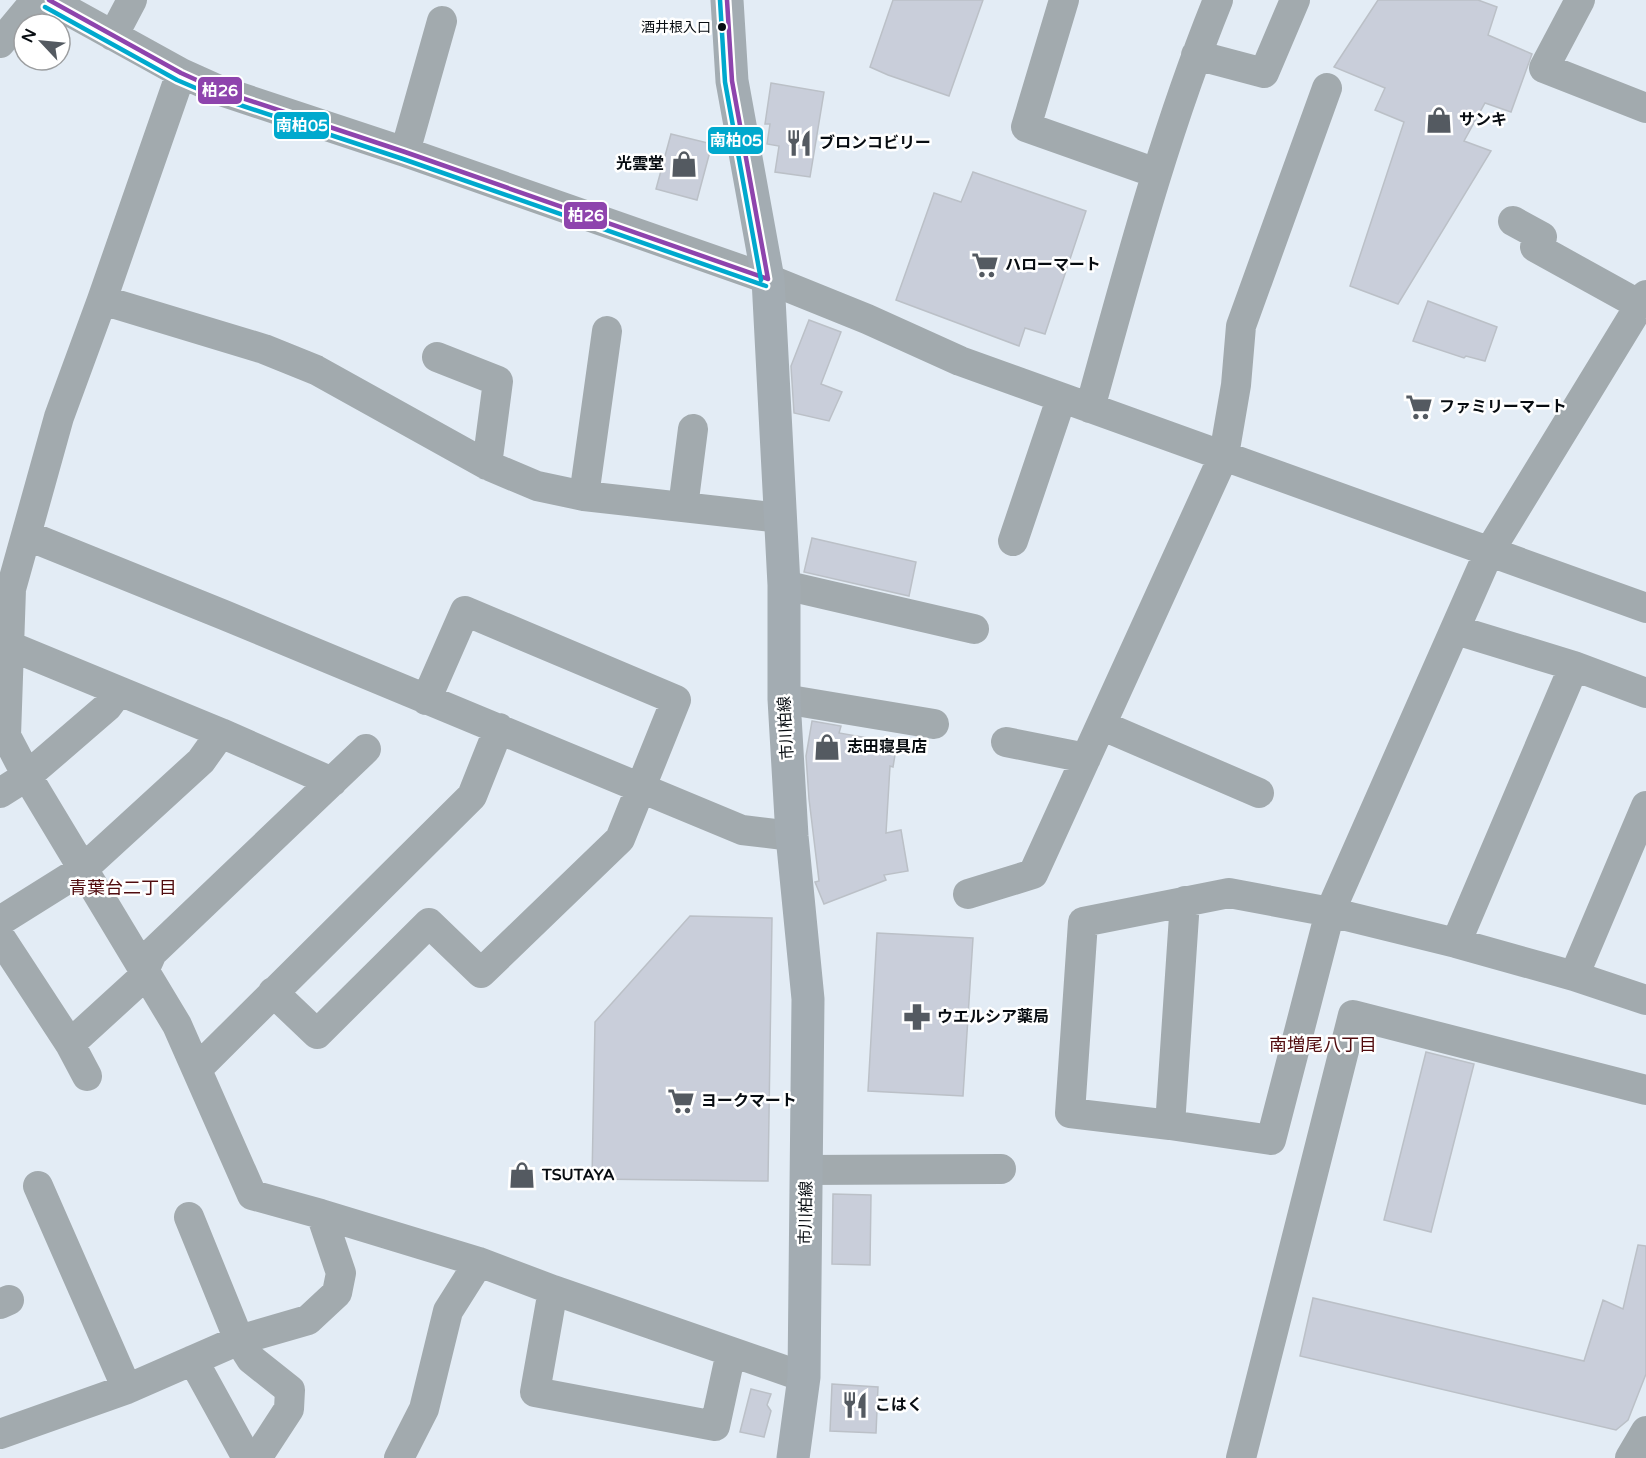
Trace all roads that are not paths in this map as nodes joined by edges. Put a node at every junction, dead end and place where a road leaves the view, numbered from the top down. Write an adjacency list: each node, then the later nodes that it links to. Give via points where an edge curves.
1 (36, 0): 11 (street)
2 (49, 0): 10 (street)
3 (132, 0): 10 (street)
4 (727, 0): 19 (main road, 市川柏線, via 732,81)
5 (1064, 0): 17 (street, via 1026,127)
6 (1218, 0): 12 (street)
7 (1294, 0): 12 (street, via 1264,73)
8 (1580, 0): 15 (street, via 1544,68)
9 (442, 21): 16 (street)
10 (113, 36): 13 (street)
11 (0, 43)
12 (1196, 55): 17 (street)
13 (181, 73): 16 (street, via 221,91); 20 (street)
14 (1327, 88): 27 (street, via 1241,326)
15 (1646, 108)
16 (405, 153): 19 (street)
17 (1156, 173): 25 (street)
18 (1513, 221): 21 (street, via 1542,237 1535,248)
19 (768, 279): 24 (street, via 960,362); 31 (main road, 市川柏線)
20 (102, 300): 28 (street, via 264,349 316,370); 32 (street, via 59,417)
21 (1643, 300): 34 (street)
22 (607, 331): 29 (street)
23 (437, 357): 28 (street, via 498,381)
24 (1061, 399): 25 (street); 33 (street)
25 (1090, 408): 27 (street)
26 (693, 429): 30 (street)
27 (1224, 455): 34 (street); 46 (street)
28 (488, 465): 29 (street, via 537,486)
29 (584, 496): 30 (street)
30 (683, 507): 31 (street)
31 (781, 518): 35 (main road, 市川柏線)
32 (26, 535): 39 (street, via 11,589); 44 (street)
33 (1013, 541)
34 (1489, 552): 36 (street); 38 (street)
35 (784, 585): 37 (street); 43 (main road, 市川柏線)
36 (1646, 608)
37 (974, 629)
38 (1456, 630): 40 (street); 62 (street)
39 (7, 633): 41 (street); 52 (street, via 6,736)
40 (1574, 666): 42 (street); 65 (street)
41 (119, 691): 48 (street); 52 (street, via 107,707)
42 (1646, 693)
43 (784, 699): 45 (street); 58 (main road, 市川柏線)
44 (426, 700): 47 (street); 54 (street, via 465,611 476,615 676,700)
45 (934, 723)
46 (1101, 725): 51 (street); 56 (street)
47 (499, 728): 54 (street); 68 (street, via 472,796)
48 (221, 733): 53 (street); 59 (street, via 201,761)
49 (1006, 742): 51 (street)
50 (366, 750): 53 (street)
51 (1086, 758): 60 (street, via 1033,874)
52 (27, 776): 55 (street); 59 (street)
53 (332, 782): 66 (street, via 152,953)
54 (641, 788): 58 (street, via 742,830); 68 (street, via 620,839 481,973 429,923 317,1034)
55 (0, 792)
56 (1259, 793)
57 (1646, 806): 67 (street)
58 (792, 836): 76 (main road, 市川柏線, via 808,999)
59 (83, 869): 63 (street); 66 (street)
60 (968, 894)
61 (1185, 901): 62 (street, via 1230,893); 74 (street); 74 (street, via 1083,922 1070,1113)
62 (1330, 912): 65 (street); 74 (street, via 1271,1140)
63 (0, 921)
64 (0, 937): 70 (street)
65 (1456, 942): 67 (street)
66 (144, 968): 70 (street, via 140,980); 71 (street)
67 (1574, 976): 69 (street)
68 (273, 992): 71 (street)
69 (1646, 1000)
70 (70, 1044): 72 (street)
71 (197, 1068): 78 (street, via 252,1195)
72 (87, 1076)
73 (1646, 1090): 93 (street, via 1353,1015)
74 (1170, 1125)
75 (1001, 1169): 76 (street)
76 (806, 1170): 85 (main road, 市川柏線)
77 (38, 1186): 86 (street)
78 (321, 1214): 80 (street); 82 (street, via 341,1273 338,1293 308,1320)
79 (189, 1217): 82 (street)
80 (479, 1262): 81 (street); 91 (street, via 448,1311 424,1409)
81 (553, 1290): 83 (street); 83 (street, via 534,1392 715,1426)
82 (239, 1340): 84 (street); 90 (street, via 251,1359 290,1390 289,1409)
83 (732, 1352): 85 (street)
84 (193, 1360): 86 (street); 89 (street)
85 (804, 1377): 92 (main road, 市川柏線)
86 (127, 1389): 88 (street)
87 (1646, 1431): 94 (street)
88 (0, 1434)
89 (247, 1458)
90 (257, 1458)
91 (399, 1458)
92 (793, 1458)
93 (1240, 1458)
94 (1630, 1458)

